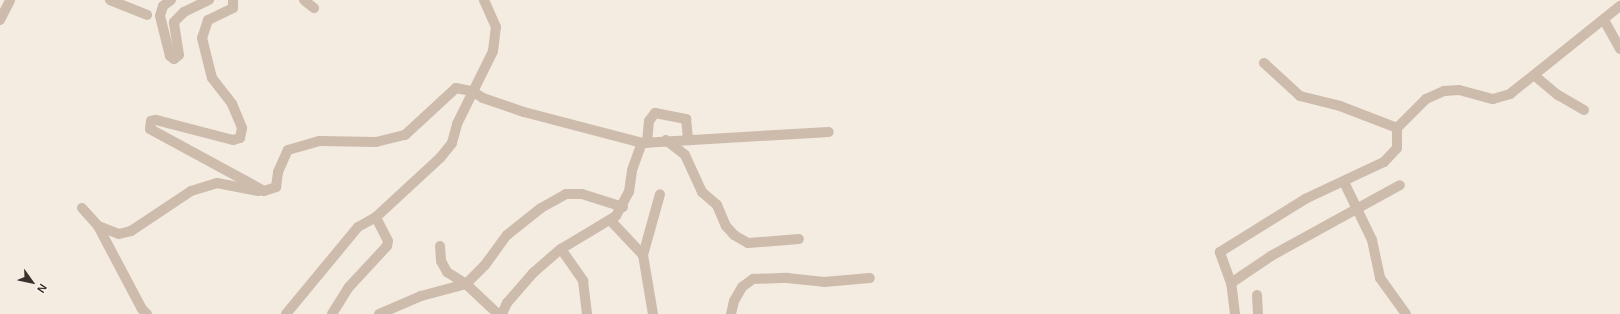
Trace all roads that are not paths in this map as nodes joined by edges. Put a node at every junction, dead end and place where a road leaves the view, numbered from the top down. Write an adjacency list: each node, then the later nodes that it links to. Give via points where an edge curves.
1 (10, 0): 11 (street)
2 (110, 0): 10 (street)
3 (171, 0): 4 (street, via 163,6 160,16 170,56 174,59 179,55 174,22 184,12)
4 (209, 0)
5 (232, 0): 25 (street, via 233,8 208,20 202,38 212,78 232,104 242,128 240,138 233,140 168,121 156,120 149,125 150,129)
6 (304, 0): 9 (street)
7 (484, 0): 16 (street, via 496,27 493,51)
8 (1620, 6): 12 (street)
9 (314, 8)
10 (147, 15)
11 (0, 20)
12 (1604, 20): 13 (street); 15 (street)
13 (1620, 49)
14 (1264, 63): 18 (street, via 1300,96 1340,106)
15 (1535, 76): 17 (street, via 1558,95); 18 (street, via 1510,94 1493,99 1459,90 1444,91 1426,99)
16 (472, 90): 22 (street, via 483,98 524,112); 25 (street, via 456,88 416,126 400,136 376,142 320,141 295,146 288,150 284,157 276,187); 30 (street, via 456,124 452,142 440,158)
17 (1584, 110)
18 (1396, 128): 23 (street, via 1397,148 1393,155)
19 (829, 132): 20 (street)
20 (688, 139): 21 (street); 22 (street, via 686,119 655,113 649,121)
21 (666, 140): 22 (street); 33 (street, via 685,155 702,192 717,205 726,226 734,235 748,243)
22 (644, 143): 27 (street, via 638,150)
23 (1344, 182): 29 (street); 38 (street, via 1305,199 1220,252)
24 (1400, 185): 29 (street)
25 (264, 192): 32 (street, via 217,183 191,191 131,231 119,234)
26 (660, 194): 36 (street)
27 (623, 207): 31 (street); 39 (street, via 582,194 566,194 507,235 485,265)
28 (82, 208): 32 (street)
29 (1357, 209): 38 (street, via 1271,256); 52 (street, via 1372,240 1380,278)
30 (376, 218): 42 (street, via 358,227); 43 (street, via 388,241 387,246 349,287)
31 (610, 220): 35 (street); 36 (street)
32 (98, 226): 41 (street)
33 (799, 239)
34 (440, 246): 39 (street, via 443,267)
35 (561, 249): 46 (street, via 533,273 507,303); 47 (street, via 583,281)
36 (643, 255): 48 (street)
37 (870, 278): 49 (street, via 824,282 787,278 753,279 742,287 734,301)
38 (1231, 283): 50 (street)
39 (466, 284): 44 (street, via 421,296); 45 (street)
40 (1257, 295): 51 (street)
41 (147, 314)
42 (286, 314)
43 (332, 314)
44 (379, 314)
45 (498, 314)
46 (502, 314)
47 (587, 314)
48 (653, 314)
49 (731, 314)
50 (1235, 314)
51 (1258, 314)
52 (1406, 314)

